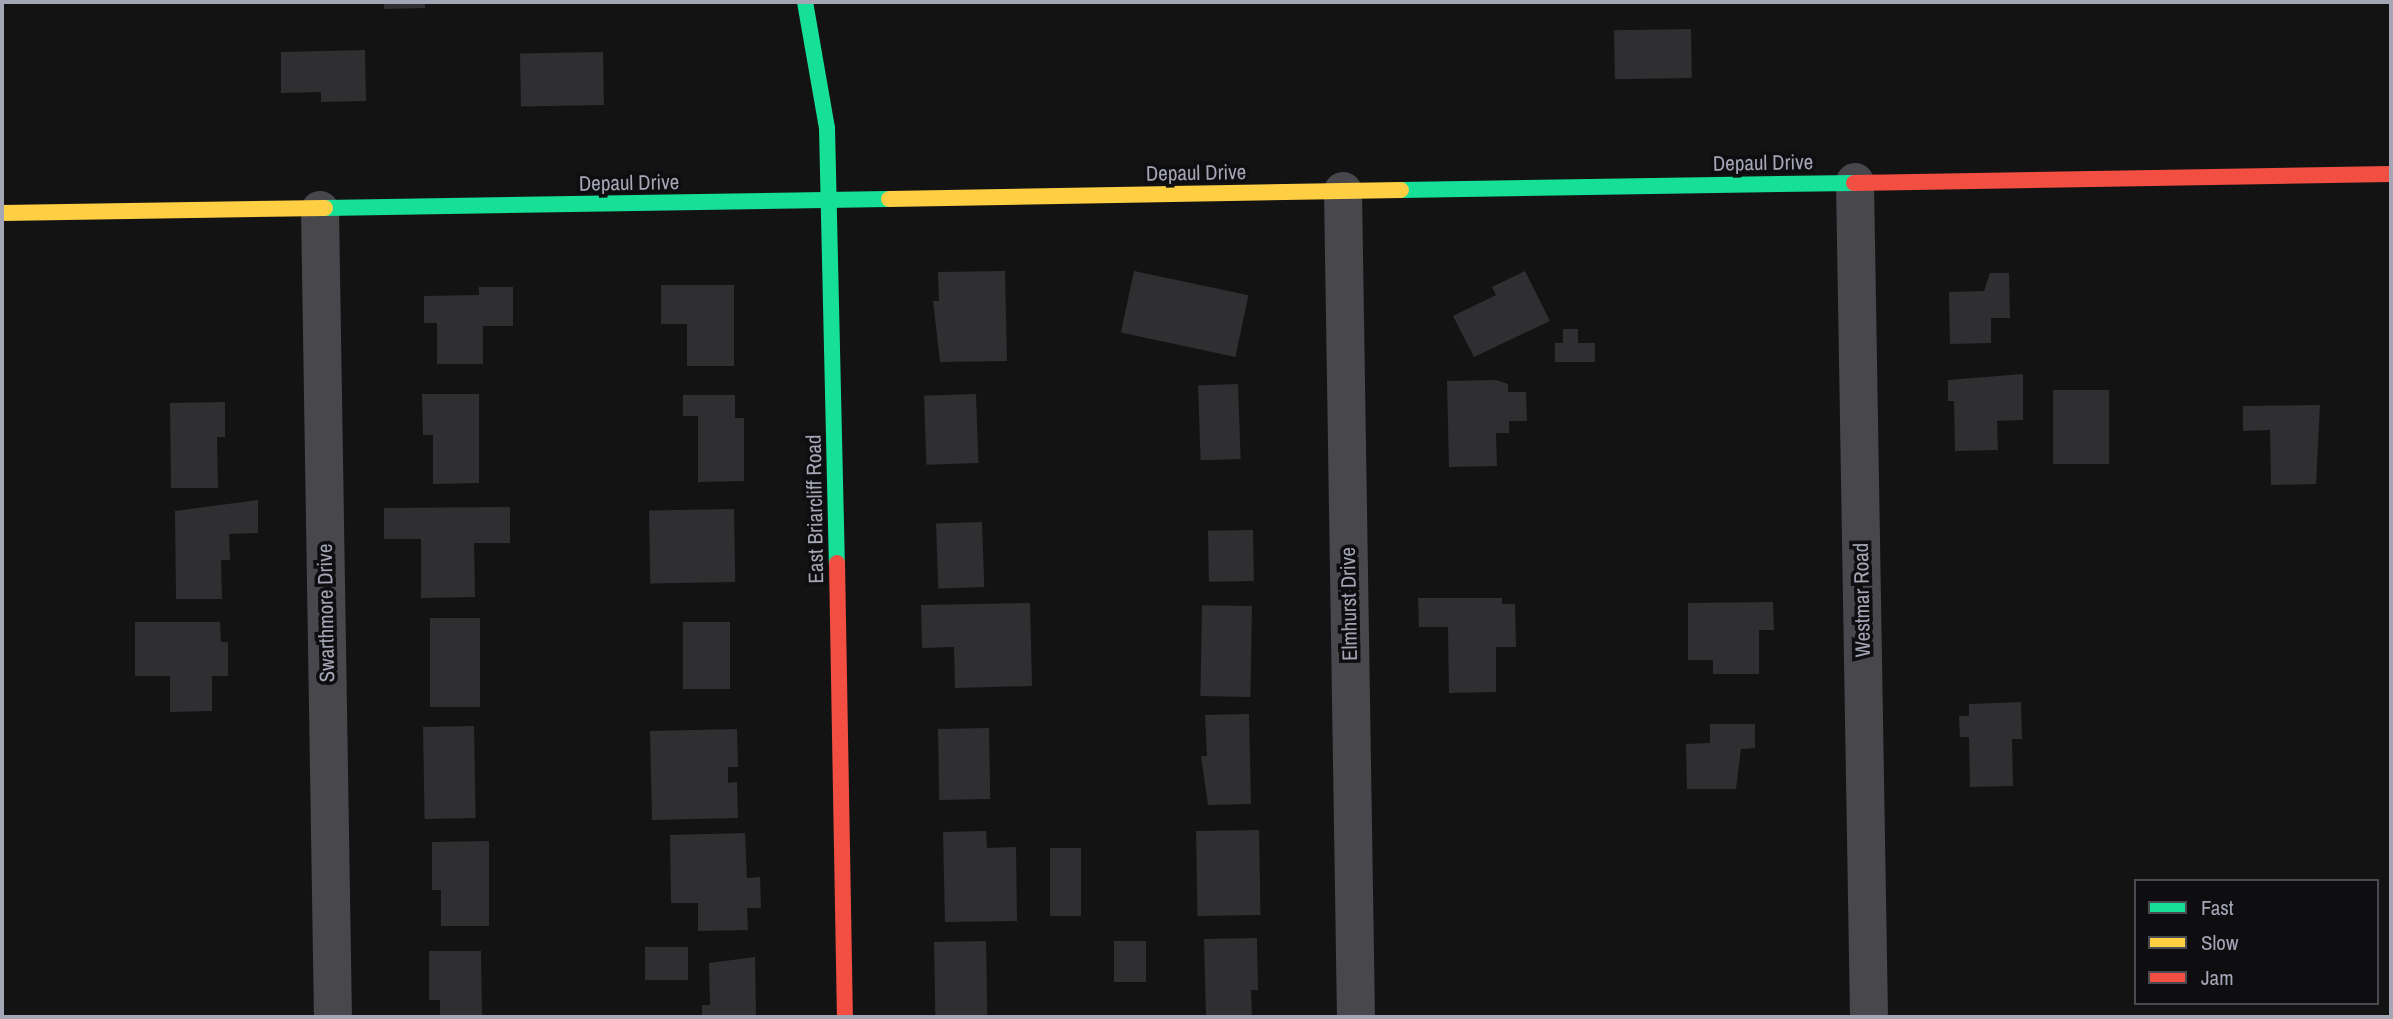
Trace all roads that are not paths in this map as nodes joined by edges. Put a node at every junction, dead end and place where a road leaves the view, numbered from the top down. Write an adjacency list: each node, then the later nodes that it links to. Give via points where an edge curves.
1 (805, 2): 5 (street, East Briarcliff Road, via 827,128)
2 (2391, 174): 3 (street, Depaul Drive)
3 (1855, 182): 4 (street, Depaul Drive); 11 (street, Westmar Road)
4 (1343, 191): 5 (street, Depaul Drive); 10 (street, Elmhurst Drive)
5 (831, 201): 6 (street, Depaul Drive); 9 (street, East Briarcliff Road)
6 (320, 210): 7 (street, Depaul Drive); 8 (street, Swarthmore Drive)
7 (2, 213)
8 (333, 1017)
9 (845, 1017)
10 (1356, 1017)
11 (1869, 1017)

